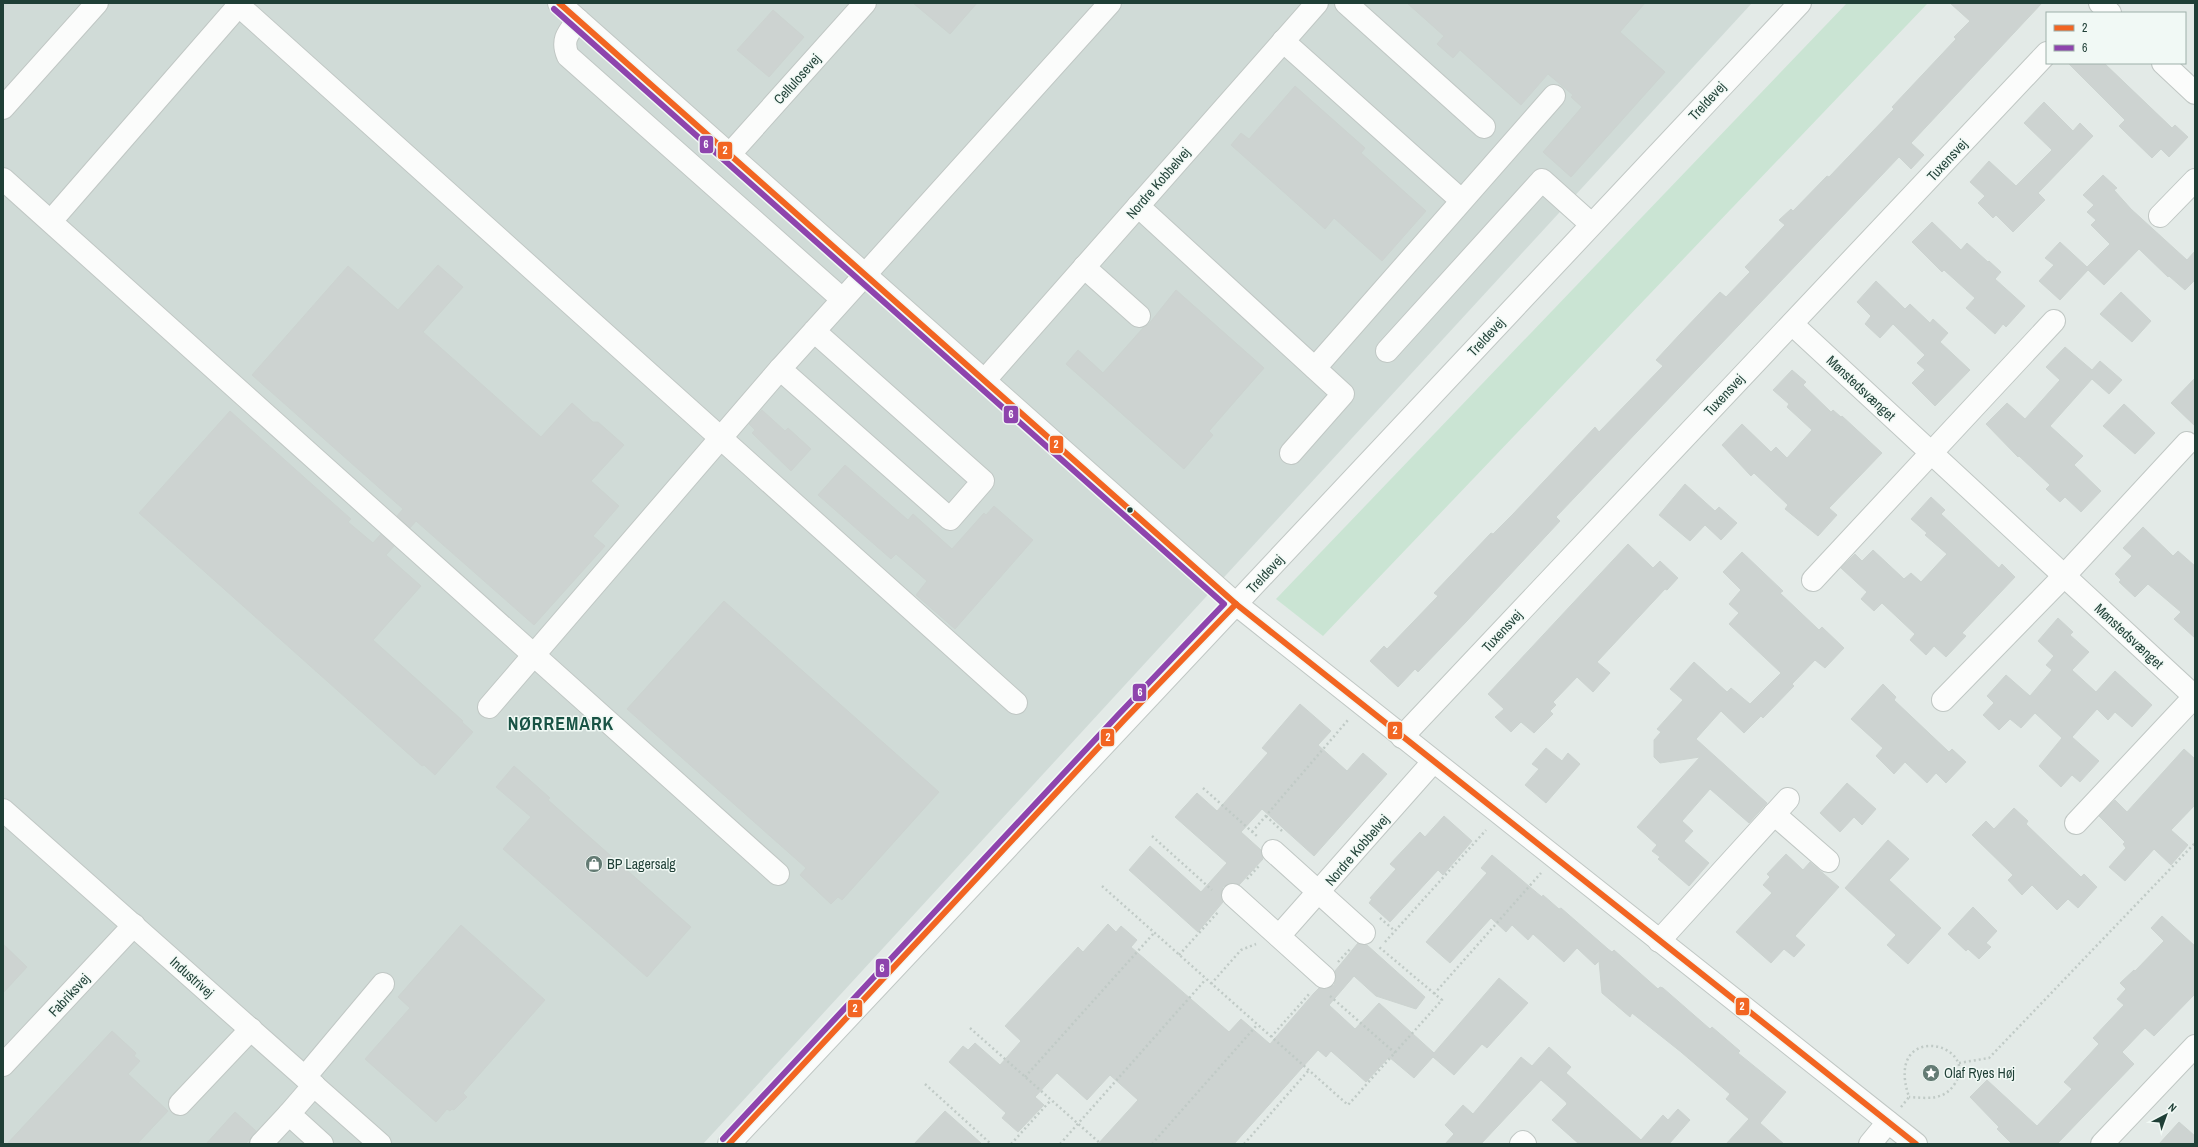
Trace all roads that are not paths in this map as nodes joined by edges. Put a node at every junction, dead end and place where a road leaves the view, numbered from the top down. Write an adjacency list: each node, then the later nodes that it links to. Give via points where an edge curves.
1 (97, 3): 19 (street)
2 (559, 3): 13 (street)
3 (865, 3): 21 (street, Cellulosevej)
4 (1110, 3): 30 (street)
5 (1317, 3): 14 (street, Nordre Kobbelvej)
6 (1346, 3): 20 (street)
7 (1800, 3): 28 (street, Treldevej)
8 (2095, 3): 11 (street)
9 (2100, 3): 12 (street)
10 (238, 4): 27 (street); 40 (street)
11 (2086, 12)
12 (2109, 12)
13 (578, 20): 21 (street); 31 (street, via 566,36 564,47 568,56)
14 (1283, 41): 24 (street); 25 (street, Nordre Kobbelvej)
15 (2046, 55): 34 (street, Tuxensvej)
16 (2164, 64): 17 (street)
17 (2195, 93)
18 (1554, 96): 24 (street)
19 (3, 108)
20 (1484, 127)
21 (729, 155): 30 (street)
22 (3, 178): 27 (street)
23 (2195, 180): 26 (street)
24 (1461, 200): 37 (street)
25 (1138, 206): 29 (street, Nordre Kobbelvej); 37 (street)
26 (2160, 216)
27 (51, 222): 47 (street)
28 (1591, 224): 36 (street, via 1542,180); 46 (street, Treldevej)
29 (1084, 267): 32 (street); 39 (street, Nordre Kobbelvej)
30 (864, 275): 31 (street); 39 (street)
31 (842, 299): 35 (street)
32 (1139, 316)
33 (2054, 321): 43 (street)
34 (1792, 324): 43 (street, Mønstedsvænget); 52 (street, Tuxensvej)
35 (814, 331): 38 (street); 38 (street, via 983,481 950,519)
36 (1387, 351)
37 (1315, 368): 42 (street, via 1343,394)
38 (780, 369): 40 (street)
39 (984, 381): 46 (street)
40 (720, 437): 47 (street); 50 (street)
41 (2187, 444): 44 (street)
42 (1291, 453)
43 (1931, 453): 44 (street, Mønstedsvænget); 45 (street)
44 (2064, 576): 48 (street, Mønstedsvænget); 49 (street)
45 (1813, 580)
46 (1236, 604): 52 (street); 77 (street, Treldevej, via 1125,719)
47 (533, 654): 51 (street); 58 (street)
48 (2195, 696): 55 (street, Mønstedsvænget)
49 (1943, 700)
50 (1016, 703)
51 (489, 706)
52 (1402, 737): 53 (street)
53 (1433, 762): 59 (street, Nordre Kobbelvej); 64 (street)
54 (3, 810): 61 (street, Industrivej)
55 (2076, 823)
56 (1273, 851): 59 (street)
57 (1828, 861): 64 (street, via 1781,806)
58 (778, 874)
59 (1319, 893): 62 (street); 63 (street, Nordre Kobbelvej)
60 (1224, 894): 63 (street)
61 (134, 926): 67 (street, Industrivej); 69 (street, Fabriksvej)
62 (1364, 933)
63 (1279, 936): 66 (street)
64 (1659, 941): 73 (street)
65 (383, 984): 70 (street)
66 (1327, 986)
67 (251, 1029): 70 (street, Industrivej); 71 (street)
68 (2195, 1046): 82 (street)
69 (3, 1066)
70 (309, 1081): 72 (street); 76 (street, Industrivej)
71 (180, 1104)
72 (288, 1114): 74 (street); 75 (street)
73 (1888, 1122): 80 (street); 81 (street)
74 (261, 1144)
75 (322, 1144)
76 (380, 1144)
77 (728, 1144)
78 (1521, 1144): 79 (street)
79 (1525, 1144)
80 (1870, 1144)
81 (1916, 1144)
82 (2102, 1144)

